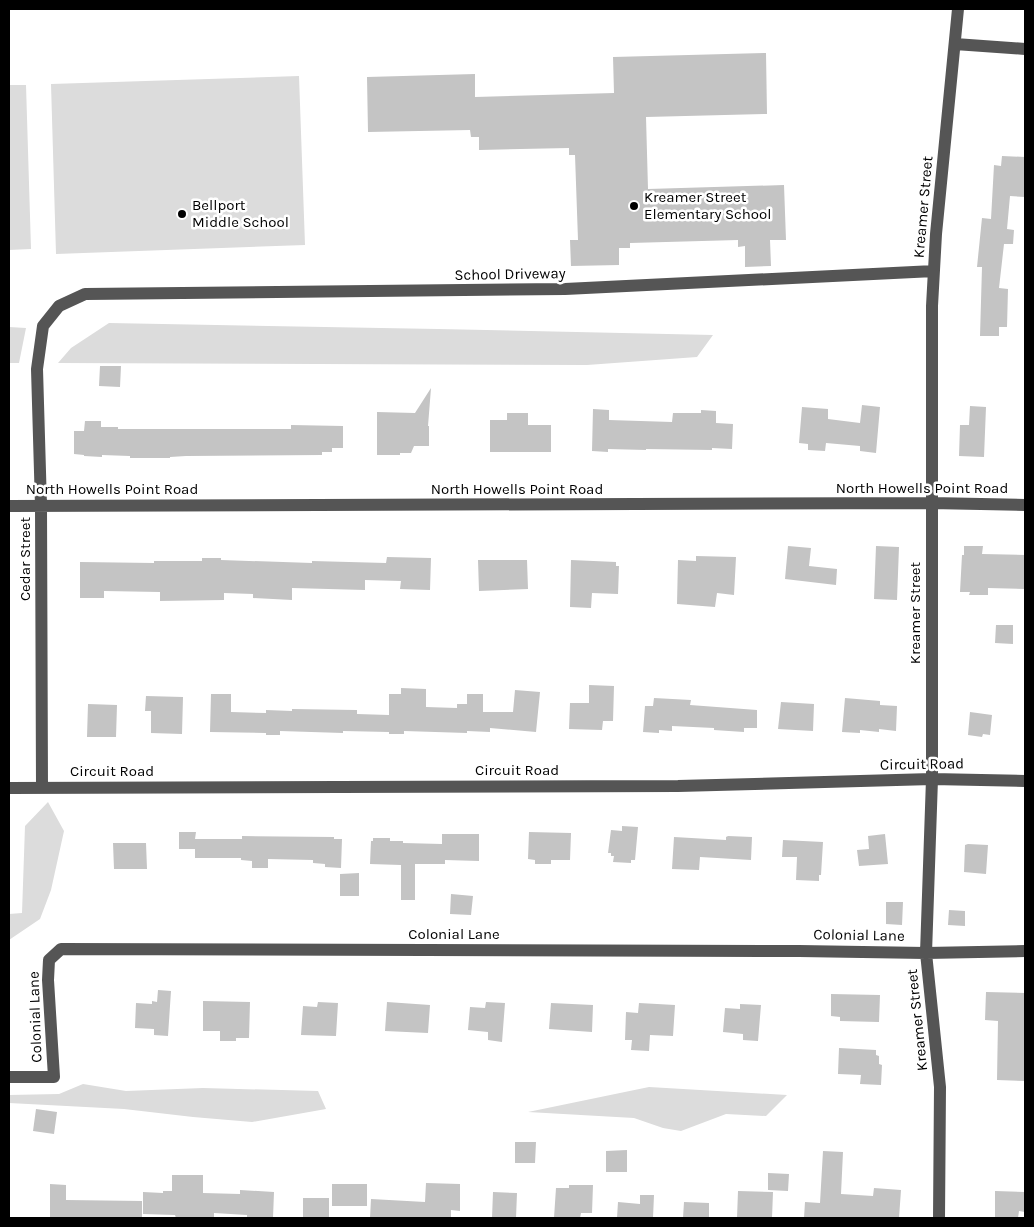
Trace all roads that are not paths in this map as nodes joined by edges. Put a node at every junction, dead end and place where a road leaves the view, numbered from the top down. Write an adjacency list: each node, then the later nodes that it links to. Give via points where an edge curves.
1 (958, 9): 2 (street, Kreamer Street)
2 (955, 44): 3 (street); 4 (street, Kreamer Street)
3 (1025, 49)
4 (934, 271): 5 (street, School Driveway, via 565,290); 6 (street, Kreamer Street)
5 (85, 294): 9 (street, Cedar Street, via 59,306 43,326 37,370)
6 (931, 503): 7 (street, North Howells Point Road); 9 (street, North Howells Point Road); 10 (street, Kreamer Street)
7 (1025, 505)
8 (9, 506): 9 (street, North Howells Point Road)
9 (41, 506): 13 (street, Cedar Street)
10 (932, 779): 11 (street, Circuit Road); 13 (street, Circuit Road, via 668,786); 15 (street, Kreamer Street)
11 (1025, 780)
12 (9, 788): 13 (street, Circuit Road)
13 (42, 788)
14 (1025, 951): 15 (street, Colonial Lane)
15 (926, 953): 16 (street, Colonial Lane, via 62,949 49,960 54,1077); 17 (street, Kreamer Street, via 940,1087)
16 (9, 1077)
17 (939, 1218)

